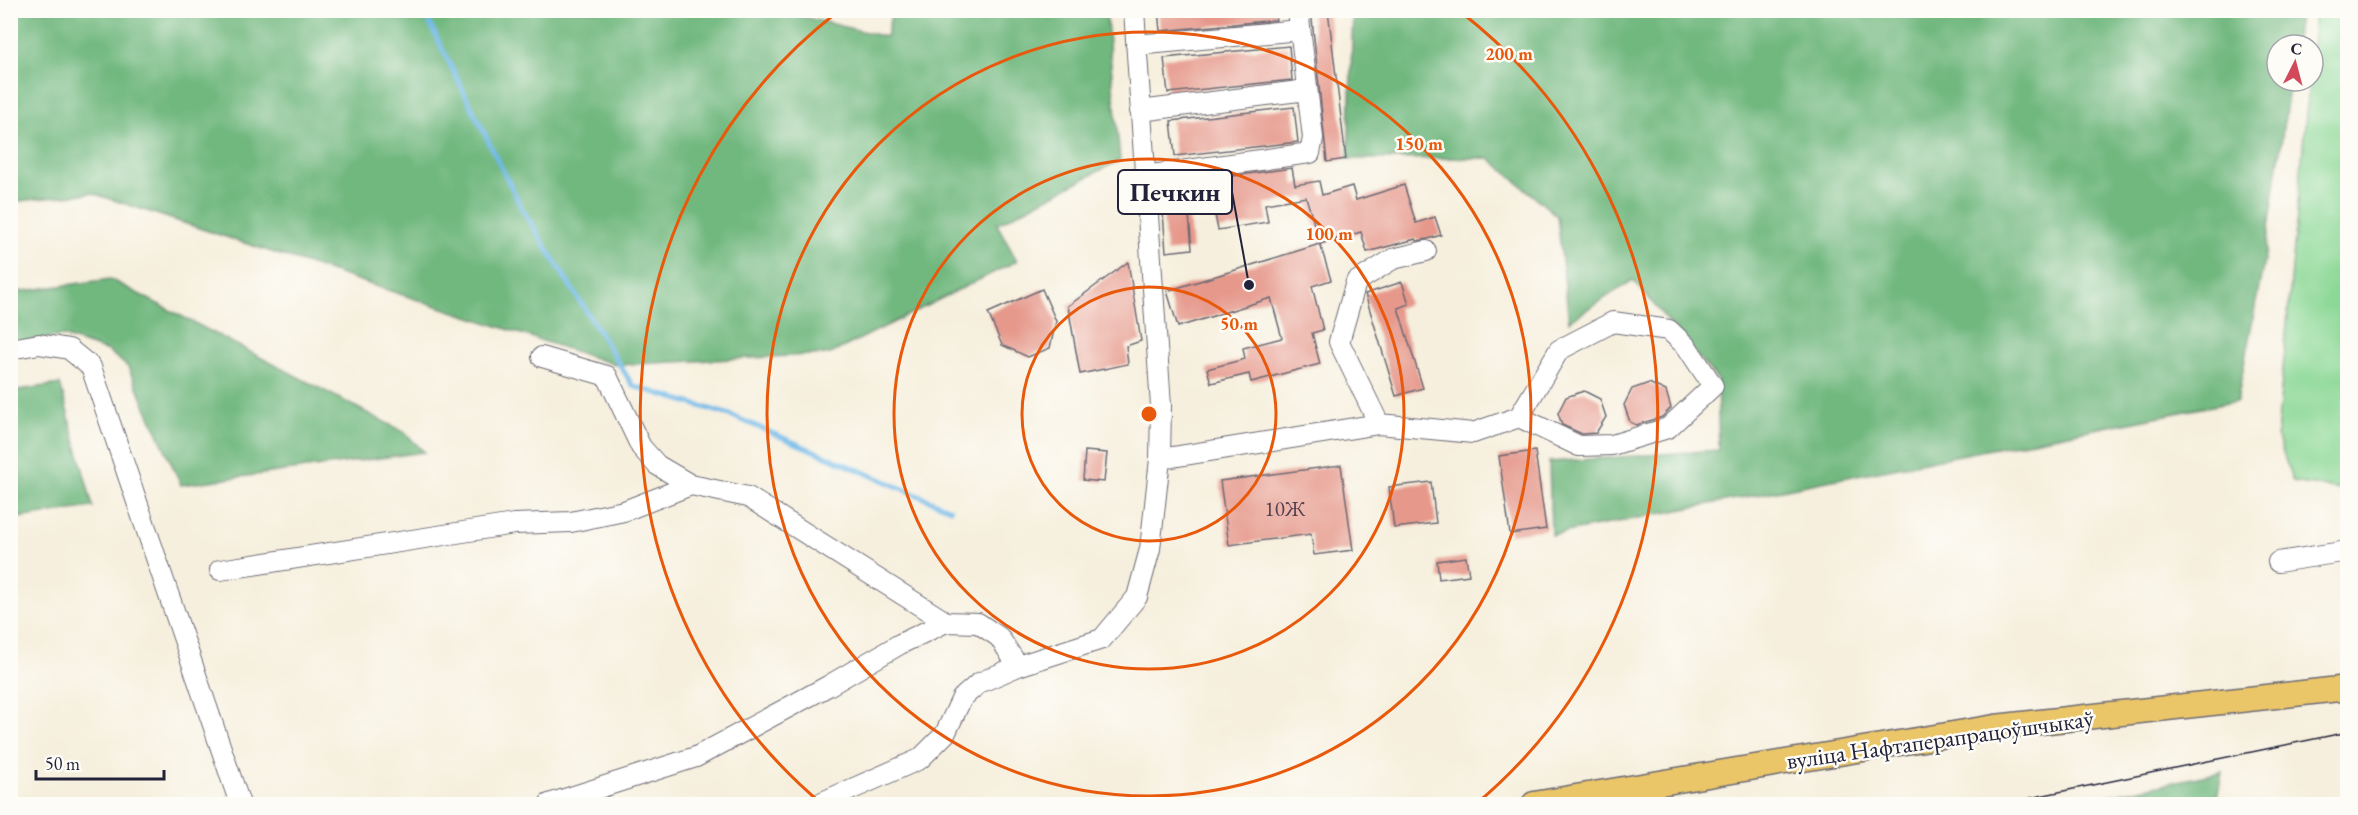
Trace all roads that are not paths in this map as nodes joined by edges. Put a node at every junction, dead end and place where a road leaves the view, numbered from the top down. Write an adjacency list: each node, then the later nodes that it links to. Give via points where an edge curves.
1 (1134, 10): 3 (street)
2 (1299, 20): 3 (street); 4 (street)
3 (1136, 45): 5 (street)
4 (1307, 90): 5 (street); 6 (street, via 1313,138 1310,153)
5 (1140, 111): 6 (street)
6 (1144, 176): 12 (street, via 1161,406)
7 (1426, 252): 11 (street, via 1393,259 1356,282 1339,342)
8 (10, 349): 20 (street, via 39,344 69,349 91,367)
9 (542, 357): 13 (street, via 608,376 641,447 657,465)
10 (1519, 417): 10 (street, via 1559,350 1613,321 1669,330 1687,347 1713,387 1668,428 1612,445 1579,446); 11 (street, via 1473,433)
11 (1378, 424): 12 (street)
12 (1160, 459): 18 (street, via 1150,549 1137,597 1102,639)
13 (691, 485): 16 (street, via 624,511 571,522 514,524); 17 (street, via 748,497)
14 (2348, 551): 15 (street)
15 (2278, 562)
16 (220, 570)
17 (945, 622): 18 (street, via 978,623 999,637); 21 (street, via 696,757)
18 (1018, 666): 22 (street, via 979,683 962,698 945,734 920,759)
19 (2348, 688): 23 (main road, вуліца Нафтаперапрацоўшчыкаў, via 1995,727)
20 (240, 804)
21 (549, 804)
22 (818, 804)
23 (1534, 804)

